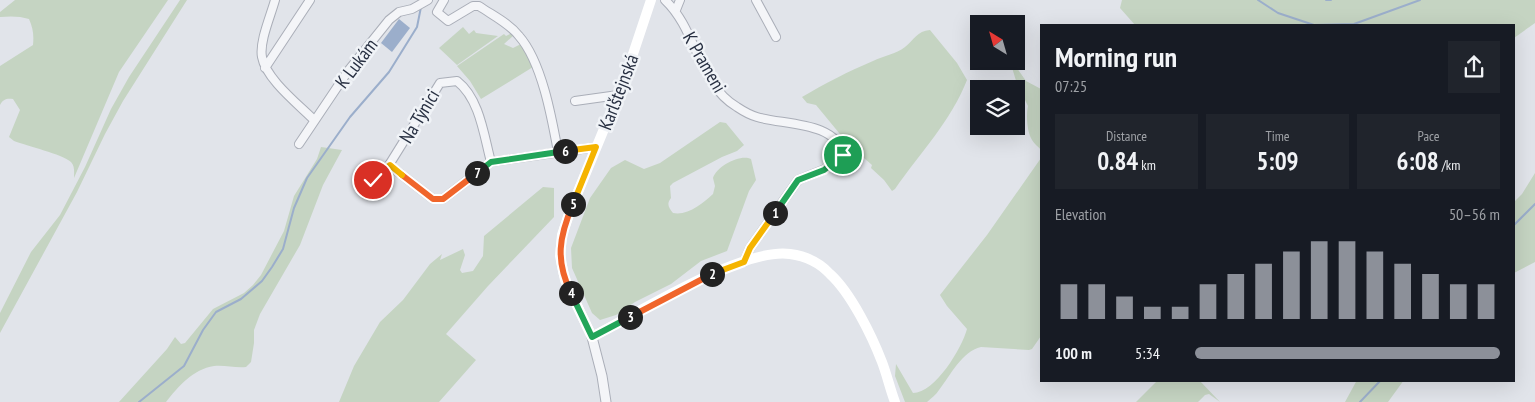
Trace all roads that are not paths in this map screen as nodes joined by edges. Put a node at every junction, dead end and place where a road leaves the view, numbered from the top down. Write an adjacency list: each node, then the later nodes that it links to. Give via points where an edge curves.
1 (275, 0): 11 (street, via 263,42 261,56)
2 (310, 0): 11 (street)
3 (428, 0): 14 (street, K Lukám, via 389,20)
4 (444, 0): 17 (street, via 437,12 448,21 479,6 513,29 525,44 548,102)
5 (651, 0): 12 (main road, Karlštejnská)
6 (665, 0): 9 (street)
7 (680, 0): 9 (street)
8 (756, 0): 10 (street)
9 (676, 10): 21 (street, K Prameni, via 710,79 726,100 758,117 816,128 842,147 843,155 838,161 798,180 750,248)
10 (776, 37)
11 (265, 68): 14 (street)
12 (618, 95): 13 (street); 16 (main road, Karlštejnská)
13 (576, 101)
14 (314, 120): 15 (street, K Lukám)
15 (299, 144)
16 (596, 147): 17 (street, Na Týnici); 22 (main road, Karlštejnská, via 571,209 561,240 560,256 565,280)
17 (558, 152): 18 (street, Na Týnici)
18 (491, 162): 19 (street, Na Týnici, via 443,199 433,199); 19 (street, Na Týnici, via 475,104 458,81 440,83)
19 (390, 165): 20 (street, Na Týnici)
20 (373, 180)
21 (744, 262): 22 (main road, via 701,279); 24 (main road, via 790,254 811,260 830,273 871,336)
22 (592, 337): 23 (street)
23 (606, 402)
24 (895, 402)

